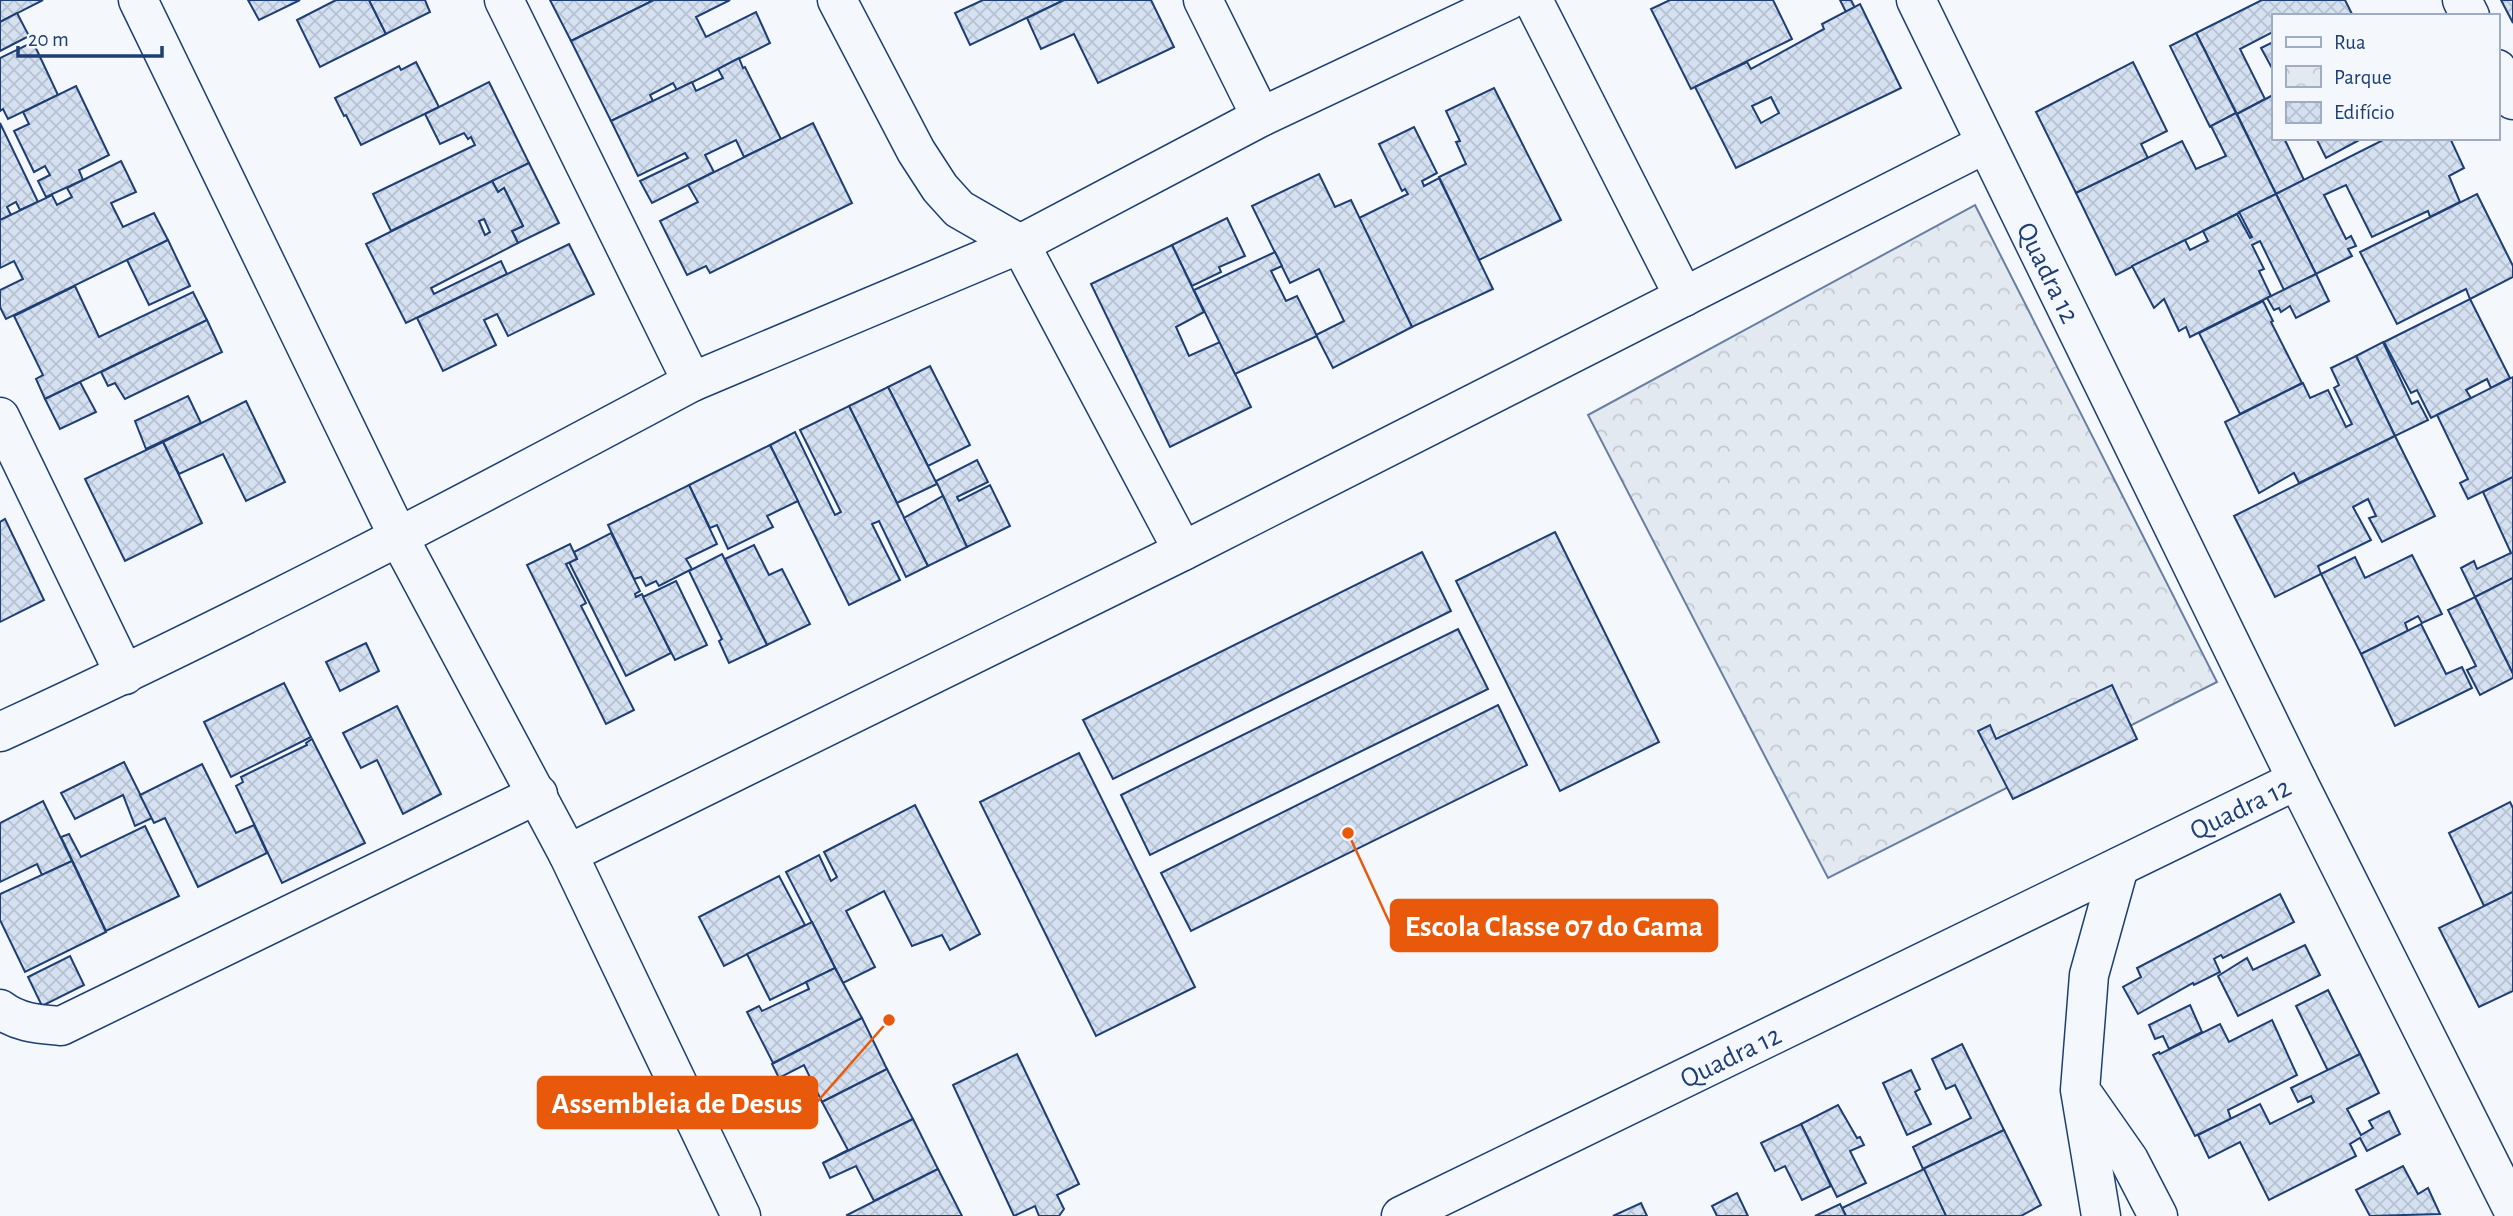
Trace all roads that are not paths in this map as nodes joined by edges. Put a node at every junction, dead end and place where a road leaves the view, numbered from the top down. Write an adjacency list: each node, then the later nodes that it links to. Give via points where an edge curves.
1 (138, 0): 16 (street)
2 (504, 0): 14 (street)
3 (837, 0): 12 (street, via 940,188 959,209)
4 (1203, 0): 10 (street)
5 (1509, 0): 10 (street)
6 (1533, 0): 13 (street)
7 (1916, 0): 11 (street, Quadra 12)
8 (2499, 73): 9 (street)
9 (2513, 100)
10 (1261, 117): 12 (street)
11 (1985, 144): 13 (street); 20 (street, Quadra 12)
12 (1020, 244): 14 (street); 17 (street)
13 (1684, 297): 17 (street)
14 (692, 382): 16 (street)
15 (0, 417): 18 (street)
16 (399, 538): 18 (street); 21 (street)
17 (1183, 551): 22 (street)
18 (125, 675): 19 (street)
19 (0, 732)
20 (2297, 780): 23 (street, Quadra 12); 26 (street)
21 (538, 794): 22 (street); 24 (street, via 61,1026 30,1024)
22 (568, 854): 28 (street)
23 (2119, 867): 25 (street, via 2089,975); 27 (street, Quadra 12)
24 (0, 1009)
25 (2080, 1090): 29 (street); 30 (street, via 2129,1160)
26 (2513, 1210)
27 (1406, 1215)
28 (741, 1216)
29 (2101, 1216)
30 (2158, 1216)

